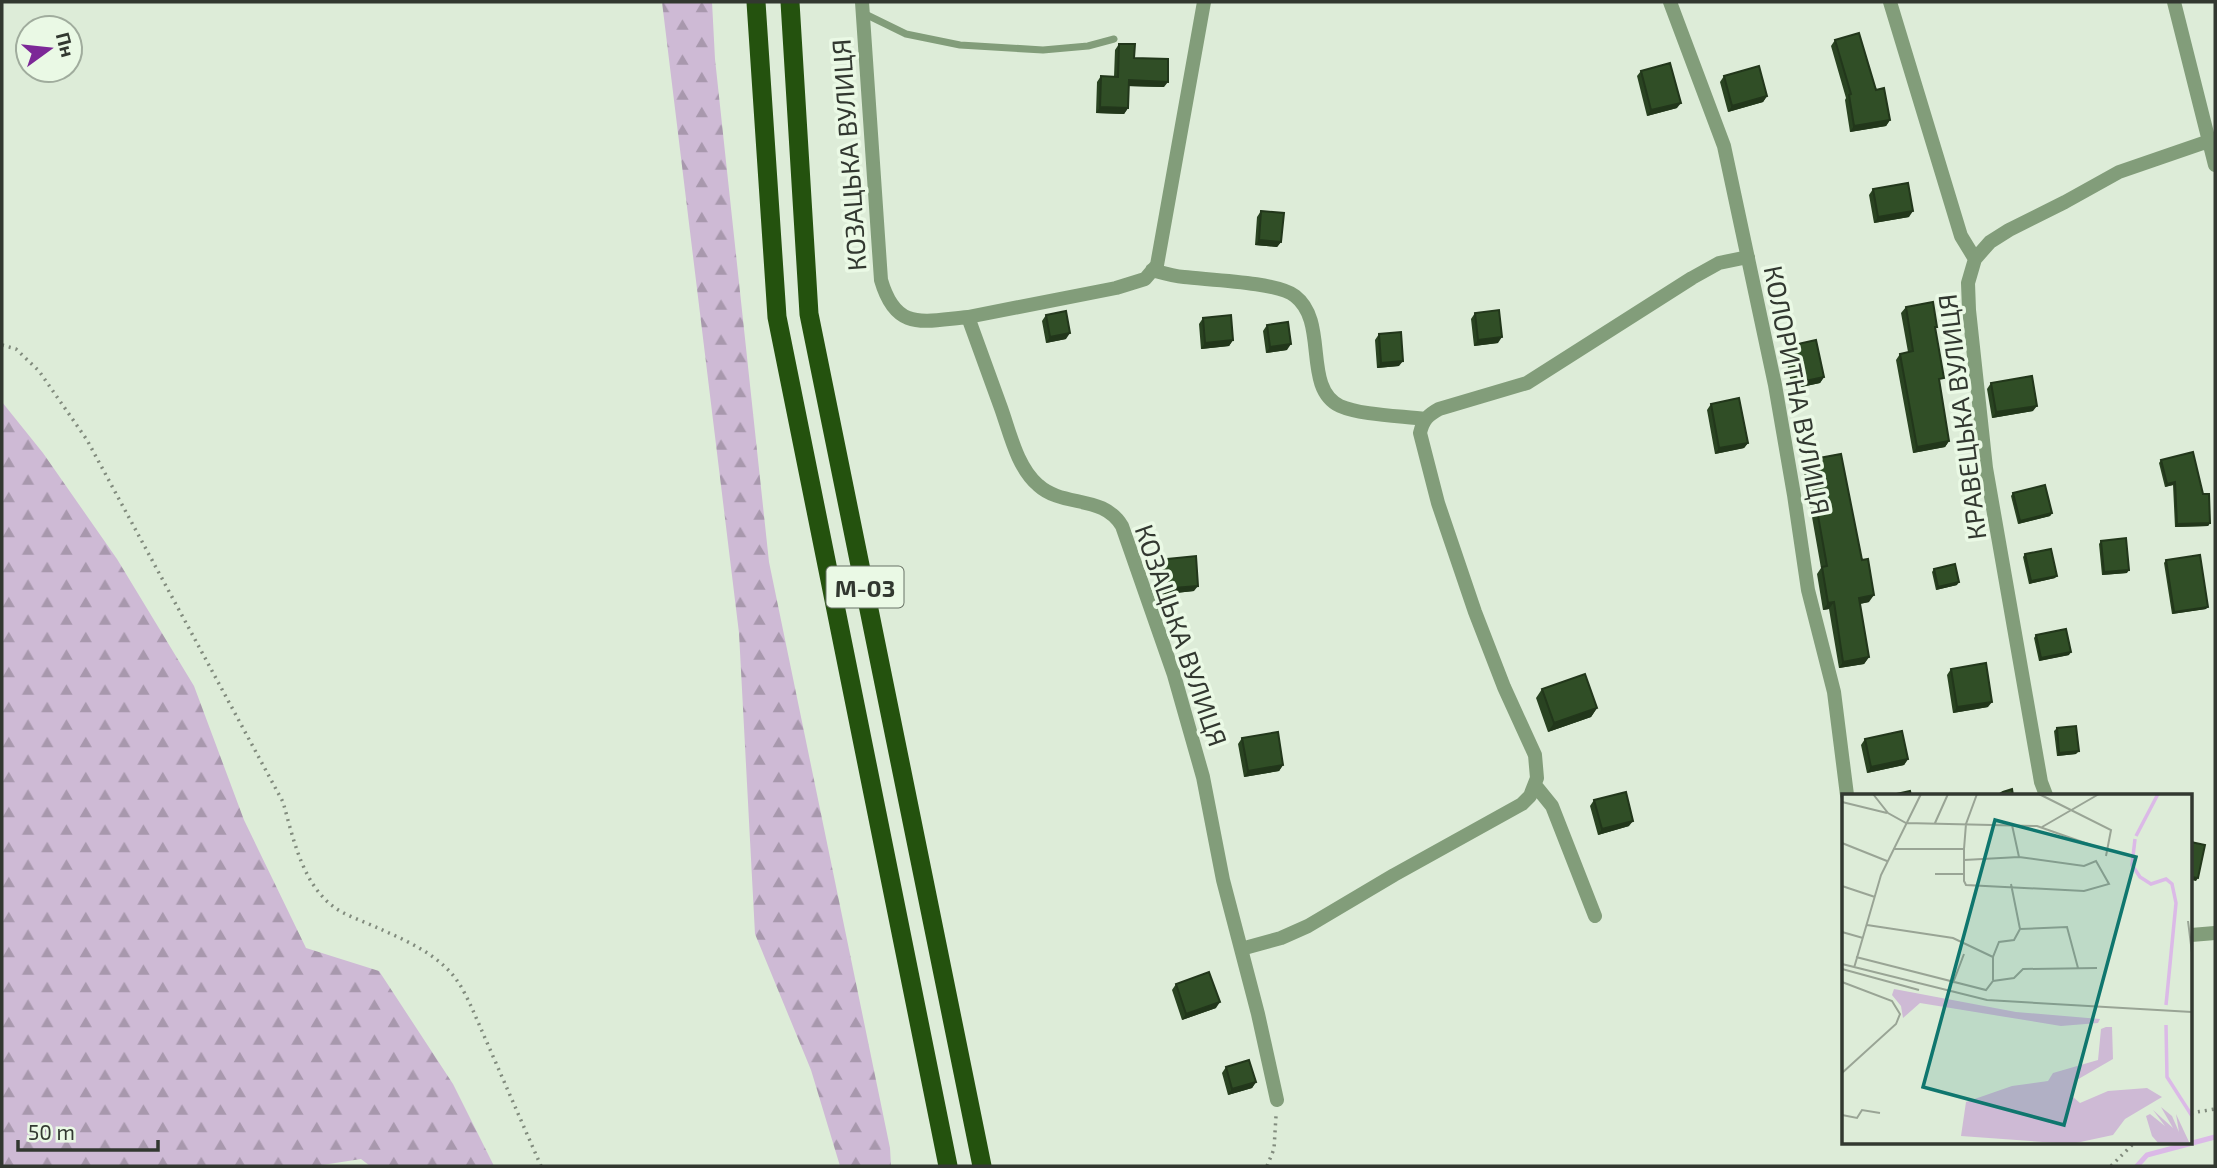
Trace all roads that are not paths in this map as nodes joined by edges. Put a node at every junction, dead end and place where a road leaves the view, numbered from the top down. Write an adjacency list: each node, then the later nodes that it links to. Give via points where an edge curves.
1 (756, 2): 24 (highway, М-03, via 777,317)
2 (790, 2): 25 (highway, М-03, via 809,314)
3 (1204, 2): 13 (street, via 1163,237)
4 (1670, 2): 11 (street, КОЛОРИТНА ВУЛИЦЯ, via 1724,146)
5 (1890, 2): 12 (street, КРАВЕЦЬКА ВУЛИЦЯ, via 1961,236)
6 (2174, 2): 9 (street)
7 (862, 7): 8 (lane, via 881,23 906,34 960,44 1044,50); 14 (street, КОЗАЦЬКА ВУЛИЦЯ, via 886,299 913,321)
8 (1114, 39)
9 (2209, 141): 10 (street); 12 (street, via 2119,172 2009,230)
10 (2215, 165)
11 (1748, 257): 15 (street, via 1719,263 1692,278 1527,383 1439,409); 17 (street, КОЛОРИТНА ВУЛИЦЯ, via 1775,385 1808,590 1834,692)
12 (1975, 259): 18 (street, КРАВЕЦЬКА ВУЛИЦЯ, via 1968,284 1969,310 1986,468)
13 (1152, 270): 14 (street, КОЗАЦЬКА ВУЛИЦЯ, via 1144,279 1116,288); 15 (street, via 1277,288 1294,295 1312,322 1322,386 1328,397 1350,410)
14 (968, 317): 22 (street, КОЗАЦЬКА ВУЛИЦЯ, via 1030,478 1060,498 1105,509 1122,526 1174,675 1203,777)
15 (1425, 419): 16 (street, via 1420,433 1438,503 1480,625 1535,755)
16 (1535, 785): 19 (street, via 1552,806); 22 (street, via 1522,804 1308,926)
17 (1847, 794)
18 (2046, 794)
19 (1595, 916)
20 (2215, 933): 21 (street)
21 (2192, 935)
22 (1241, 949): 23 (street, КОЗАЦЬКА ВУЛИЦЯ)
23 (1277, 1100)
24 (948, 1166)
25 (982, 1166)

